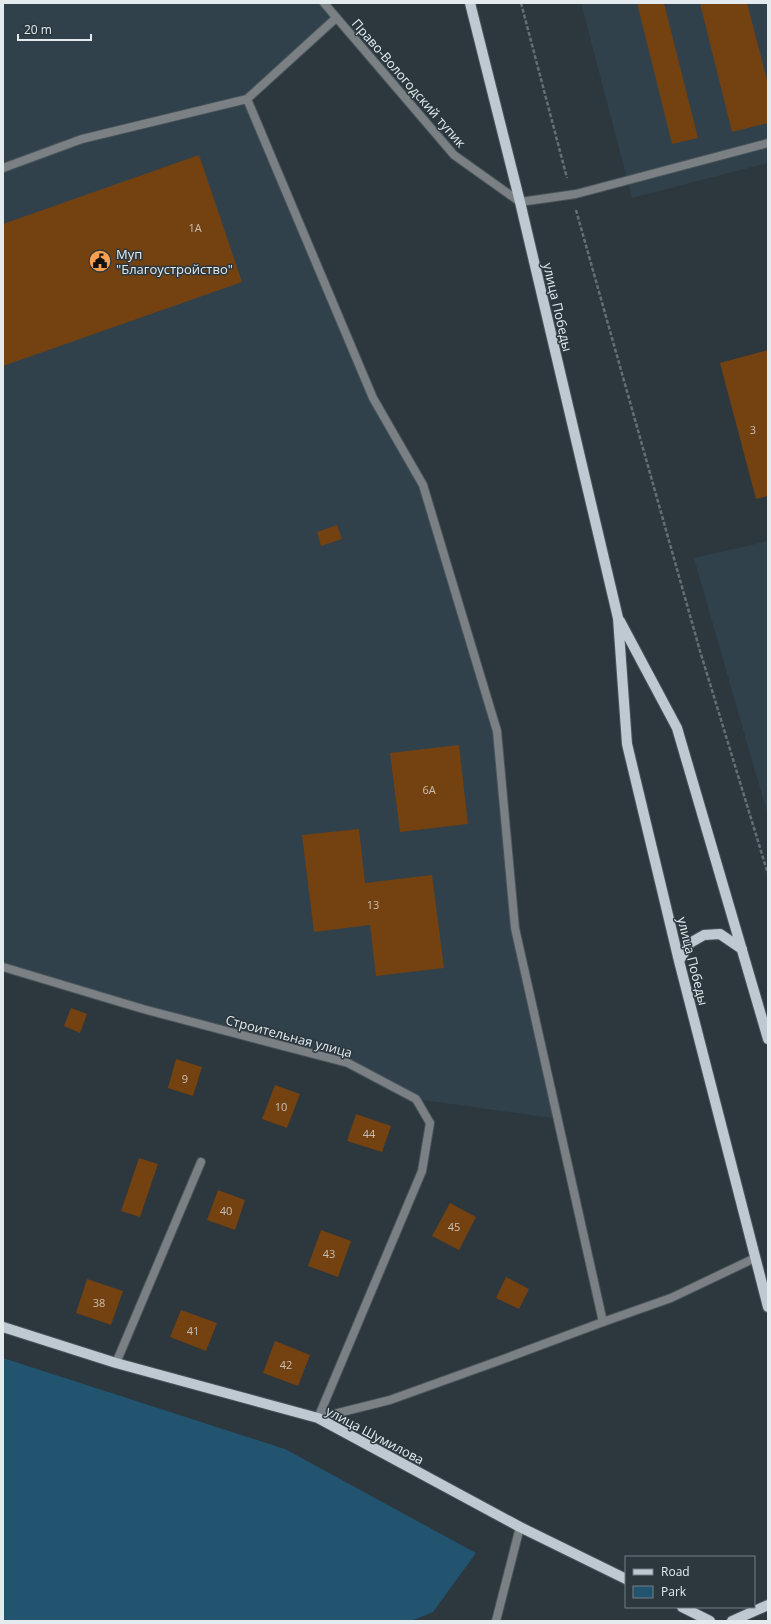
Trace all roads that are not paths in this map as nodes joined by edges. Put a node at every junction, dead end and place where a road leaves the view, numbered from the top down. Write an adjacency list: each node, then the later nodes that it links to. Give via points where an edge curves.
1 (324, 3): 3 (street, Право-Вологодский тупик)
2 (470, 3): 7 (main road, улица Победы)
3 (336, 18): 4 (street); 7 (street, Право-Вологодский тупик, via 454,155)
4 (247, 99): 6 (street, via 82,139); 16 (street, via 373,398 423,484 497,730 515,928)
5 (768, 143): 7 (street, via 571,195)
6 (3, 168)
7 (520, 202): 8 (main road, улица Победы)
8 (618, 618): 9 (main road, улица Победы, via 677,728); 10 (main road, улица Победы, via 627,744)
9 (742, 949): 10 (main road, via 720,934 704,935 690,943); 12 (main road, улица Победы)
10 (679, 961): 14 (main road, улица Победы)
11 (3, 968): 19 (street, Строительная улица, via 143,1009 348,1063 416,1099 430,1123 422,1171)
12 (768, 1039)
13 (201, 1162): 18 (street)
14 (755, 1258): 15 (main road, улица Победы); 16 (street, via 671,1298)
15 (768, 1307)
16 (603, 1322): 19 (street, via 390,1400)
17 (3, 1327): 18 (main road, улица Шумилова)
18 (116, 1363): 19 (main road, улица Шумилова)
19 (318, 1418): 20 (main road, улица Шумилова)
20 (520, 1527): 21 (main road, улица Шумилова); 24 (street)
21 (625, 1579)
22 (768, 1605): 26 (main road)
23 (684, 1608): 25 (main road)
24 (496, 1621)
25 (710, 1621)
26 (732, 1621)

